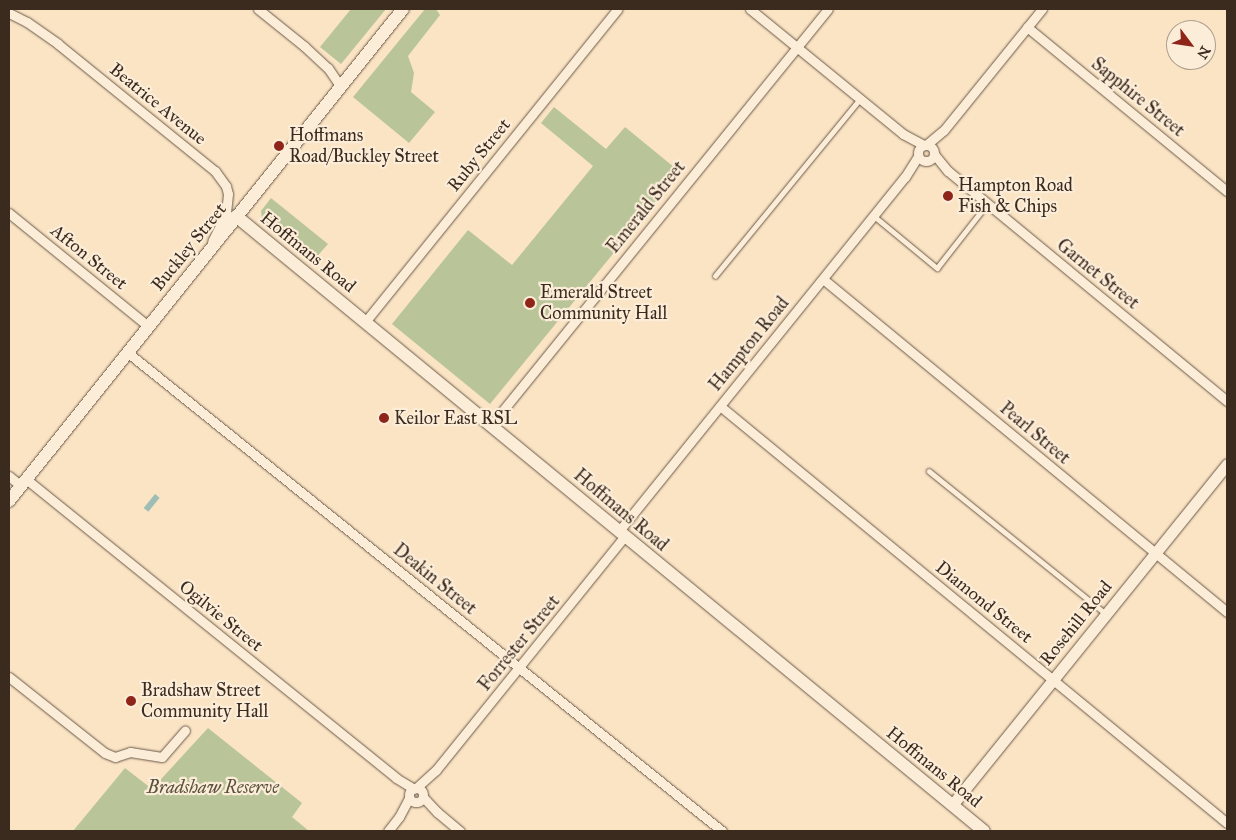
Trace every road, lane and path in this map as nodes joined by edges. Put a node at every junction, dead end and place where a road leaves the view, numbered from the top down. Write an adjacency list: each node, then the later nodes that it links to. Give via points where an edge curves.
1 (258, 9): 10 (street, via 328,68)
2 (618, 9): 21 (street, Ruby Street)
3 (750, 9): 9 (street, Garnet Street)
4 (828, 9): 9 (street, Emerald Street)
5 (1042, 9): 8 (street, Hampton Road)
6 (402, 11): 10 (main road, Buckley Street)
7 (9, 14): 18 (street, Beatrice Avenue, via 27,22 58,44 215,171 226,186 228,203)
8 (1028, 27): 12 (street, Hampton Road); 13 (street, Sapphire Street)
9 (796, 47): 11 (street, Garnet Street); 26 (street, Emerald Street)
10 (341, 86): 16 (main road, Buckley Street)
11 (860, 99): 12 (street, Garnet Street); 19 (lane)
12 (926, 153): 14 (street, Garnet Street); 17 (street, Hampton Road)
13 (1227, 192)
14 (987, 204): 17 (lane, via 937,268); 24 (street, Garnet Street)
15 (9, 213): 22 (street, Afton Street)
16 (236, 216): 18 (main road, Buckley Street); 21 (main road, Hoffmans Road)
17 (874, 216): 20 (street, Hampton Road)
18 (208, 250): 22 (main road, Buckley Street)
19 (715, 276)
20 (823, 279): 25 (street, Hampton Road); 33 (street, Pearl Street)
21 (365, 322): 26 (main road, Hoffmans Road)
22 (148, 326): 23 (main road, Buckley Street)
23 (127, 352): 30 (main road, Buckley Street); 36 (street, Deakin Street)
24 (1227, 401)
25 (720, 406): 32 (street, Hampton Road); 38 (street, Diamond Street)
26 (491, 425): 32 (main road, Hoffmans Road)
27 (1227, 464): 33 (street, Rosehill Road)
28 (929, 471): 35 (lane)
29 (9, 476): 30 (street, Ogilvie Street)
30 (24, 482): 31 (main road, Buckley Street); 40 (street, Ogilvie Street)
31 (9, 501)
32 (622, 534): 36 (street, Forrester Street); 41 (main road, Hoffmans Road)
33 (1155, 553): 34 (street, Pearl Street); 35 (street, Rosehill Road)
34 (1227, 612)
35 (1106, 614): 38 (street, Rosehill Road)
36 (520, 668): 40 (street, Forrester Street); 45 (street, Deakin Street)
37 (9, 677): 39 (street, via 105,753 115,757 130,752 162,757)
38 (1052, 679): 41 (street, Rosehill Road); 42 (street, Diamond Street)
39 (185, 731)
40 (416, 796): 43 (street, Forrester Street); 44 (street, Ogilvie Street)
41 (952, 805): 46 (main road, Hoffmans Road)
42 (1227, 823)
43 (388, 831)
44 (460, 831)
45 (722, 831)
46 (984, 831)

